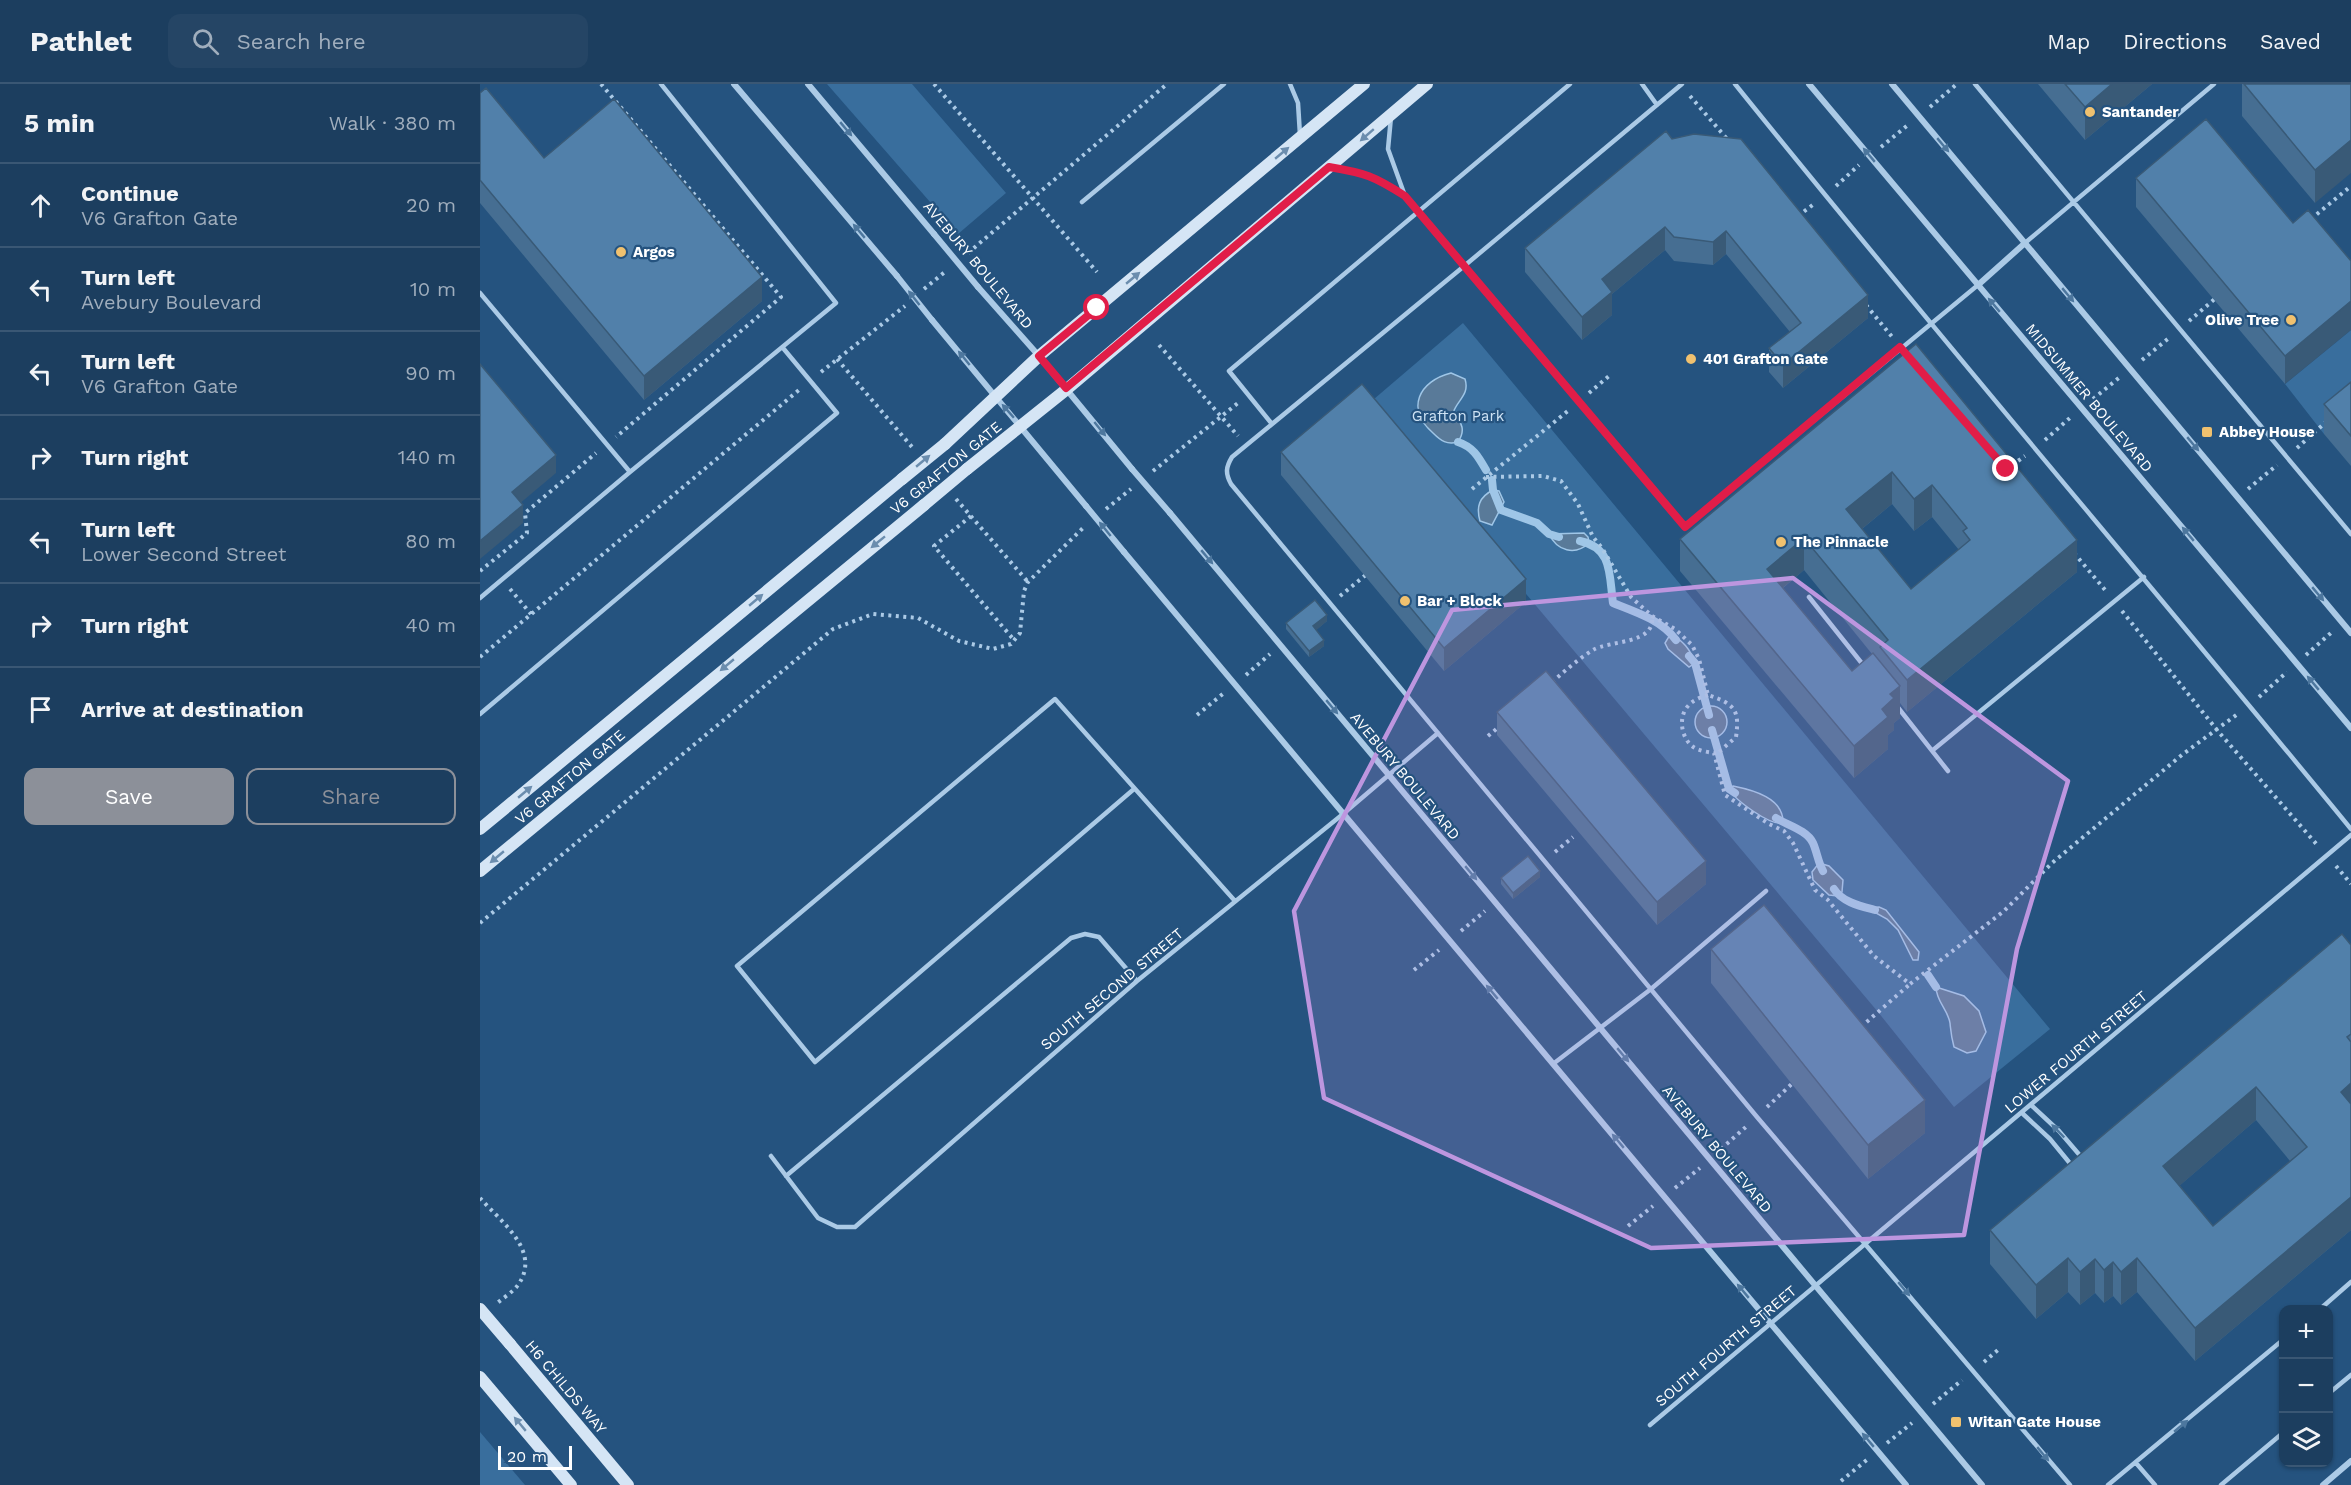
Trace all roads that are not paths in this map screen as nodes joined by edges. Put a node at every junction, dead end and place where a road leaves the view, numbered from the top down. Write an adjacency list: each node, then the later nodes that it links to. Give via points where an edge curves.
1 (661, 84): 29 (lane, via 836,303)
2 (734, 84): 32 (street, one-way to 2, bridge)
3 (808, 84): 30 (street, AVEBURY BOULEVARD, one-way to 30, bridge)
4 (1224, 84): 21 (lane)
5 (1290, 84): 18 (lane, via 1298,103)
6 (1364, 84): 18 (street, V6 GRAFTON GATE)
7 (1427, 84): 17 (street, V6 GRAFTON GATE)
8 (1570, 84): 23 (lane)
9 (1642, 84): 16 (lane)
10 (1735, 84): 28 (lane)
11 (1809, 84): 26 (street, MIDSUMMER BOULEVARD, one-way to 11)
12 (1892, 84): 24 (street, one-way to 24)
13 (1975, 84): 22 (lane)
14 (2214, 84): 22 (lane)
15 (1681, 85): 16 (lane)
16 (1657, 105): 25 (lane)
17 (1392, 113): 19 (street, V6 GRAFTON GATE, one-way to 19); 20 (lane, via 1389,149)
18 (1300, 138): 30 (street, V6 GRAFTON GATE, one-way to 18)
19 (1329, 167): 20 (lane, via 1375,177); 31 (street, V6 GRAFTON GATE)
20 (1405, 196): 23 (lane)
21 (1082, 202)
22 (2075, 202): 24 (lane); 36 (lane)
23 (1418, 212): 25 (lane); 33 (lane, via 1229,371)
24 (2025, 243): 26 (street); 40 (street, one-way to 40)
25 (1464, 267): 28 (lane, via 1685,527); 33 (lane)
26 (1978, 285): 28 (lane); 44 (street, MIDSUMMER BOULEVARD, one-way to 26)
27 (480, 293): 35 (lane)
28 (1929, 323): 37 (lane)
29 (783, 348): 35 (lane); 43 (lane, via 837,413)
30 (1039, 356): 31 (street, AVEBURY BOULEVARD); 32 (street, V6 GRAFTON GATE)
31 (1066, 388): 34 (street, V6 GRAFTON GATE); 48 (street, AVEBURY BOULEVARD, one-way to 48, bridge)
32 (995, 397): 34 (street, one-way to 32); 51 (street, V6 GRAFTON GATE, one-way to 32, bridge, via 945,444)
33 (1272, 424): 45 (lane, via 1232,457 1227,476 1231,484)
34 (1020, 426): 50 (street, one-way to 34, bridge); 54 (street, V6 GRAFTON GATE, one-way to 54, bridge)
35 (630, 472): 39 (lane)
36 (2351, 534)
37 (2144, 577): 46 (lane); 52 (lane)
38 (1809, 597): 41 (lane)
39 (480, 598)
40 (2351, 633)
41 (1867, 669)
42 (1889, 696): 46 (lane)
43 (480, 714)
44 (2351, 728)
45 (1438, 733): 48 (lane, SOUTH SECOND STREET); 60 (lane)
46 (1933, 750): 47 (lane)
47 (1948, 771)
48 (1389, 775): 50 (lane, SOUTH SECOND STREET); 61 (street, AVEBURY BOULEVARD, one-way to 61)
49 (1134, 789): 49 (lane, via 1055,699 737,966 816,1062); 56 (lane)
50 (1343, 814): 56 (lane, SOUTH SECOND STREET); 62 (street, one-way to 50)
51 (480, 829)
52 (2351, 829)
53 (2351, 835): 63 (lane, LOWER FOURTH STREET)
54 (480, 871)
55 (1766, 891): 57 (lane)
56 (1234, 901): 59 (lane, SOUTH SECOND STREET)
57 (1750, 906): 58 (lane); 60 (lane)
58 (1758, 915)
59 (1137, 981): 68 (lane, via 1099,937 1085,933 1071,938); 68 (lane, SOUTH SECOND STREET, via 855,1227 837,1227 818,1218)
60 (1651, 989): 61 (lane); 69 (lane)
61 (1600, 1028): 62 (lane); 71 (street, AVEBURY BOULEVARD, one-way to 71)
62 (1553, 1064): 74 (street, one-way to 62)
63 (2031, 1105): 64 (lane, LOWER FOURTH STREET); 66 (lane, one-way to 63)
64 (2022, 1113): 67 (lane); 69 (lane, LOWER FOURTH STREET)
65 (771, 1156): 68 (lane)
66 (2083, 1159)
67 (2073, 1167)
68 (786, 1176)
69 (1865, 1245): 71 (lane, LOWER FOURTH STREET); 87 (lane, one-way to 87)
70 (2351, 1282): 72 (lane)
71 (1816, 1286): 74 (lane, SOUTH FOURTH STREET); 86 (street, AVEBURY BOULEVARD)
72 (2325, 1305)
73 (485, 1309): 84 (street, H6 CHILDS WAY, bridge)
74 (1771, 1325): 79 (lane, SOUTH FOURTH STREET); 85 (street, one-way to 74)
75 (2279, 1342): 82 (lane, one-way to 75)
76 (2351, 1375): 78 (lane)
77 (480, 1377): 83 (street, one-way to 77)
78 (2333, 1390)
79 (1650, 1425)
80 (2279, 1435): 90 (lane)
81 (2351, 1461): 91 (street)
82 (2136, 1463): 88 (lane); 89 (lane)
83 (571, 1485)
84 (628, 1485)
85 (1906, 1485)
86 (1982, 1485)
87 (2070, 1485)
88 (2108, 1485)
89 (2155, 1485)
90 (2221, 1485)
91 (2323, 1485)

